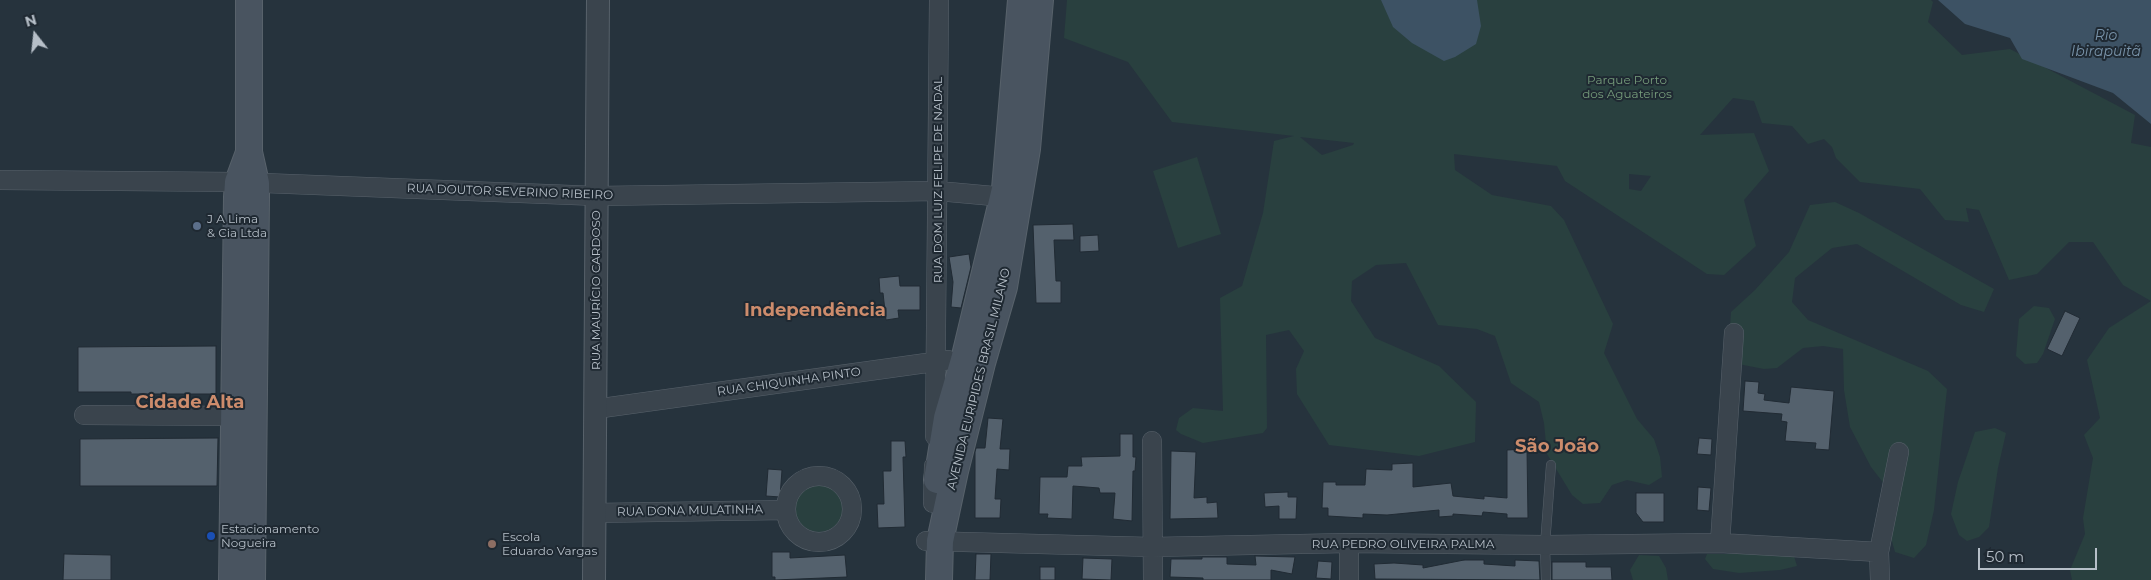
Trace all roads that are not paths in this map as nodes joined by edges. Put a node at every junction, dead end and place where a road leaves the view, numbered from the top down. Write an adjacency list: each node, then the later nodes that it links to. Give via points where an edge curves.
1 (249, 0): 7 (main road)
2 (598, 0): 9 (street, RUA MAURÍCIO CARDOSO)
3 (939, 0): 8 (street, RUA DOM LUIZ FELIPE DE NADAL)
4 (1021, 0): 10 (main road, AVENIDA EURIPIDES BRASIL MILANO)
5 (1040, 0): 10 (main road, AVENIDA EURIPIDES BRASIL MILANO, via 1027,148)
6 (0, 180): 7 (street, RUA DOUTOR SEVERINO RIBEIRO)
7 (247, 182): 9 (street, RUA DOUTOR SEVERINO RIBEIRO); 16 (main road); 31 (main road)
8 (938, 191): 9 (street, RUA DOUTOR SEVERINO RIBEIRO); 10 (street, RUA DOUTOR SEVERINO RIBEIRO); 12 (street, RUA DOM LUIZ FELIPE DE NADAL)
9 (597, 196): 14 (street, RUA MAURÍCIO CARDOSO)
10 (1011, 197): 13 (main road, AVENIDA EURIPIDES BRASIL MILANO)
11 (1734, 333): 26 (street)
12 (937, 361): 13 (street, RUA CHIQUINHA PINTO); 14 (street, RUA CHIQUINHA PINTO); 17 (street, RUA DOM LUIZ FELIPE DE NADAL); 21 (street, RUA DOM LUIZ FELIPE DE NADAL)
13 (973, 362): 17 (main road, AVENIDA EURIPIDES BRASIL MILANO)
14 (595, 409): 23 (street, RUA MAURÍCIO CARDOSO)
15 (84, 415): 16 (street)
16 (234, 416): 30 (main road)
17 (956, 422): 21 (main road, AVENIDA EURIPIDES BRASIL MILANO); 24 (main road, AVENIDA EURIPIDES BRASIL MILANO)
18 (1152, 441): 28 (street)
19 (1899, 452): 29 (street)
20 (1551, 465): 27 (lane)
21 (933, 503): 24 (main road, AVENIDA EURIPIDES BRASIL MILANO)
22 (786, 510): 23 (street, RUA DONA MULATINHA)
23 (594, 513): 32 (street, RUA MAURÍCIO CARDOSO)
24 (933, 541): 28 (street, RUA PEDRO OLIVEIRA PALMA); 33 (main road, AVENIDA EURIPIDES BRASIL MILANO); 34 (main road, AVENIDA EURIPIDES BRASIL MILANO)
25 (1349, 543): 27 (street, RUA PEDRO OLIVEIRA PALMA); 28 (street, RUA PEDRO OLIVEIRA PALMA); 36 (street)
26 (1720, 543): 27 (street, RUA PEDRO OLIVEIRA PALMA); 29 (street, RUA PEDRO OLIVEIRA PALMA)
27 (1545, 545): 37 (lane)
28 (1152, 546): 35 (street)
29 (1879, 552): 38 (street)
30 (232, 580)
31 (252, 580)
32 (594, 580)
33 (923, 580)
34 (939, 580)
35 (1153, 580)
36 (1349, 580)
37 (1546, 580)
38 (1880, 580)

